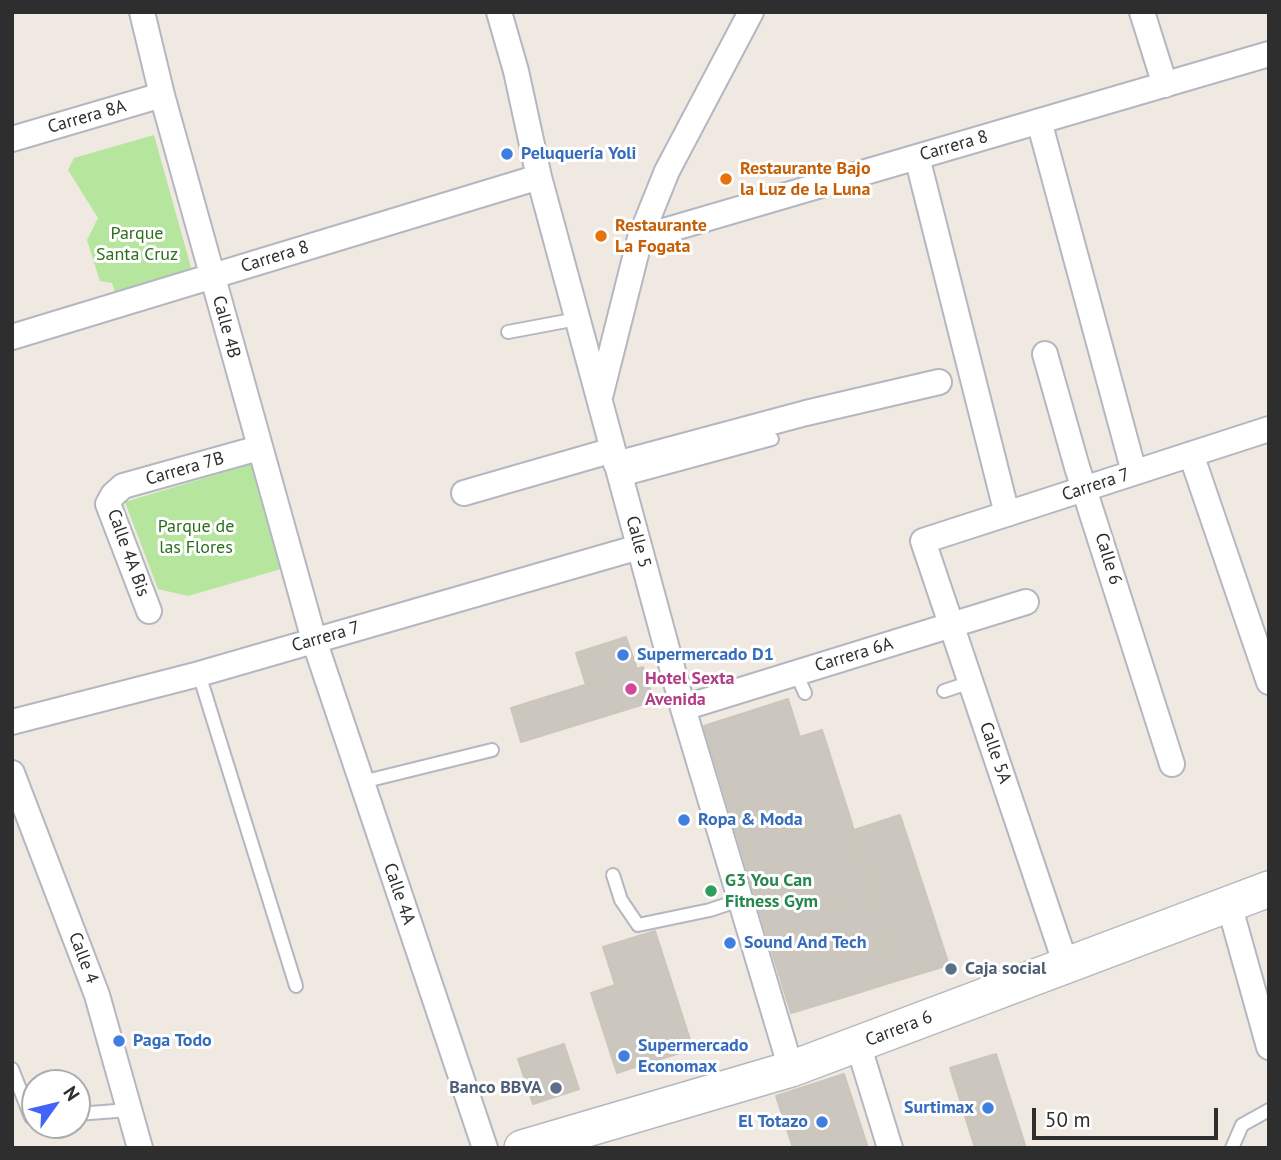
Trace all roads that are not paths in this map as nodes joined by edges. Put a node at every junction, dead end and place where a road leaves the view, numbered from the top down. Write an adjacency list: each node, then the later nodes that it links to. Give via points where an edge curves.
1 (142, 12): 7 (street, Calle 4B)
2 (499, 12): 11 (street, Calle 5)
3 (751, 12): 12 (street, via 667,171)
4 (1142, 12): 6 (street)
5 (1269, 54): 6 (street, Carrera 8)
6 (1165, 85): 8 (street, Carrera 8)
7 (162, 95): 9 (street, Carrera 8A); 13 (street, Calle 4B)
8 (1039, 121): 10 (street, Carrera 8); 25 (street)
9 (12, 139)
10 (917, 157): 12 (street, Carrera 8); 29 (street)
11 (539, 177): 13 (street, Carrera 8); 14 (street, Calle 5)
12 (640, 238): 19 (street)
13 (212, 276): 16 (street, Carrera 8); 22 (street, Calle 4B)
14 (577, 319): 15 (lane); 19 (street, Calle 5)
15 (508, 332)
16 (12, 337)
17 (1045, 354): 26 (street, Calle 6)
18 (939, 382): 24 (street)
19 (599, 401): 24 (street, Calle 5)
20 (1269, 429): 23 (street, Carrera 7)
21 (772, 439): 24 (lane)
22 (259, 448): 28 (street, Carrera 7B, via 123,486); 35 (street, Calle 4B)
23 (1191, 454): 25 (street, Carrera 7); 38 (street)
24 (617, 465): 27 (street); 31 (street, Calle 5)
25 (1134, 472): 26 (street, Carrera 7)
26 (1086, 488): 29 (street, Carrera 7); 43 (street, Calle 6)
27 (464, 493)
28 (113, 495): 33 (street, Calle 4A Bis, via 108,504)
29 (1007, 513): 30 (street, Carrera 7)
30 (923, 541): 34 (street, Calle 5A)
31 (639, 547): 35 (street, Carrera 7); 40 (street, Calle 5)
32 (1026, 602): 34 (street, Carrera 6A)
33 (149, 611)
34 (951, 625): 37 (street, Calle 5A); 40 (street, Carrera 6A, via 801,683)
35 (314, 640): 36 (street, Carrera 7); 45 (street, Calle 4A)
36 (199, 674): 41 (street, Carrera 7); 51 (lane)
37 (971, 682): 39 (lane); 50 (street, Calle 5A)
38 (1269, 682)
39 (944, 691)
40 (682, 708): 48 (street, Calle 5)
41 (12, 722)
42 (492, 750): 45 (lane)
43 (1172, 764)
44 (12, 773): 57 (street, Calle 4, via 97,995)
45 (362, 782): 61 (street, Calle 4A)
46 (612, 875): 48 (lane, via 621,900 638,925)
47 (1269, 888): 49 (main road, Carrera 6)
48 (740, 900): 55 (street, Calle 5)
49 (1229, 904): 50 (main road, Carrera 6); 52 (street)
50 (1066, 965): 53 (main road, Carrera 6)
51 (296, 986)
52 (1269, 1047)
53 (843, 1050): 55 (main road, Carrera 6); 63 (street)
54 (12, 1069): 56 (lane)
55 (791, 1069): 62 (main road, Carrera 6)
56 (21, 1092)
57 (129, 1110): 59 (lane); 60 (street, Calle 4)
58 (1269, 1110): 64 (lane, via 1242,1125)
59 (91, 1113)
60 (140, 1148)
61 (485, 1148)
62 (522, 1148)
63 (890, 1148)
64 (1232, 1148)

